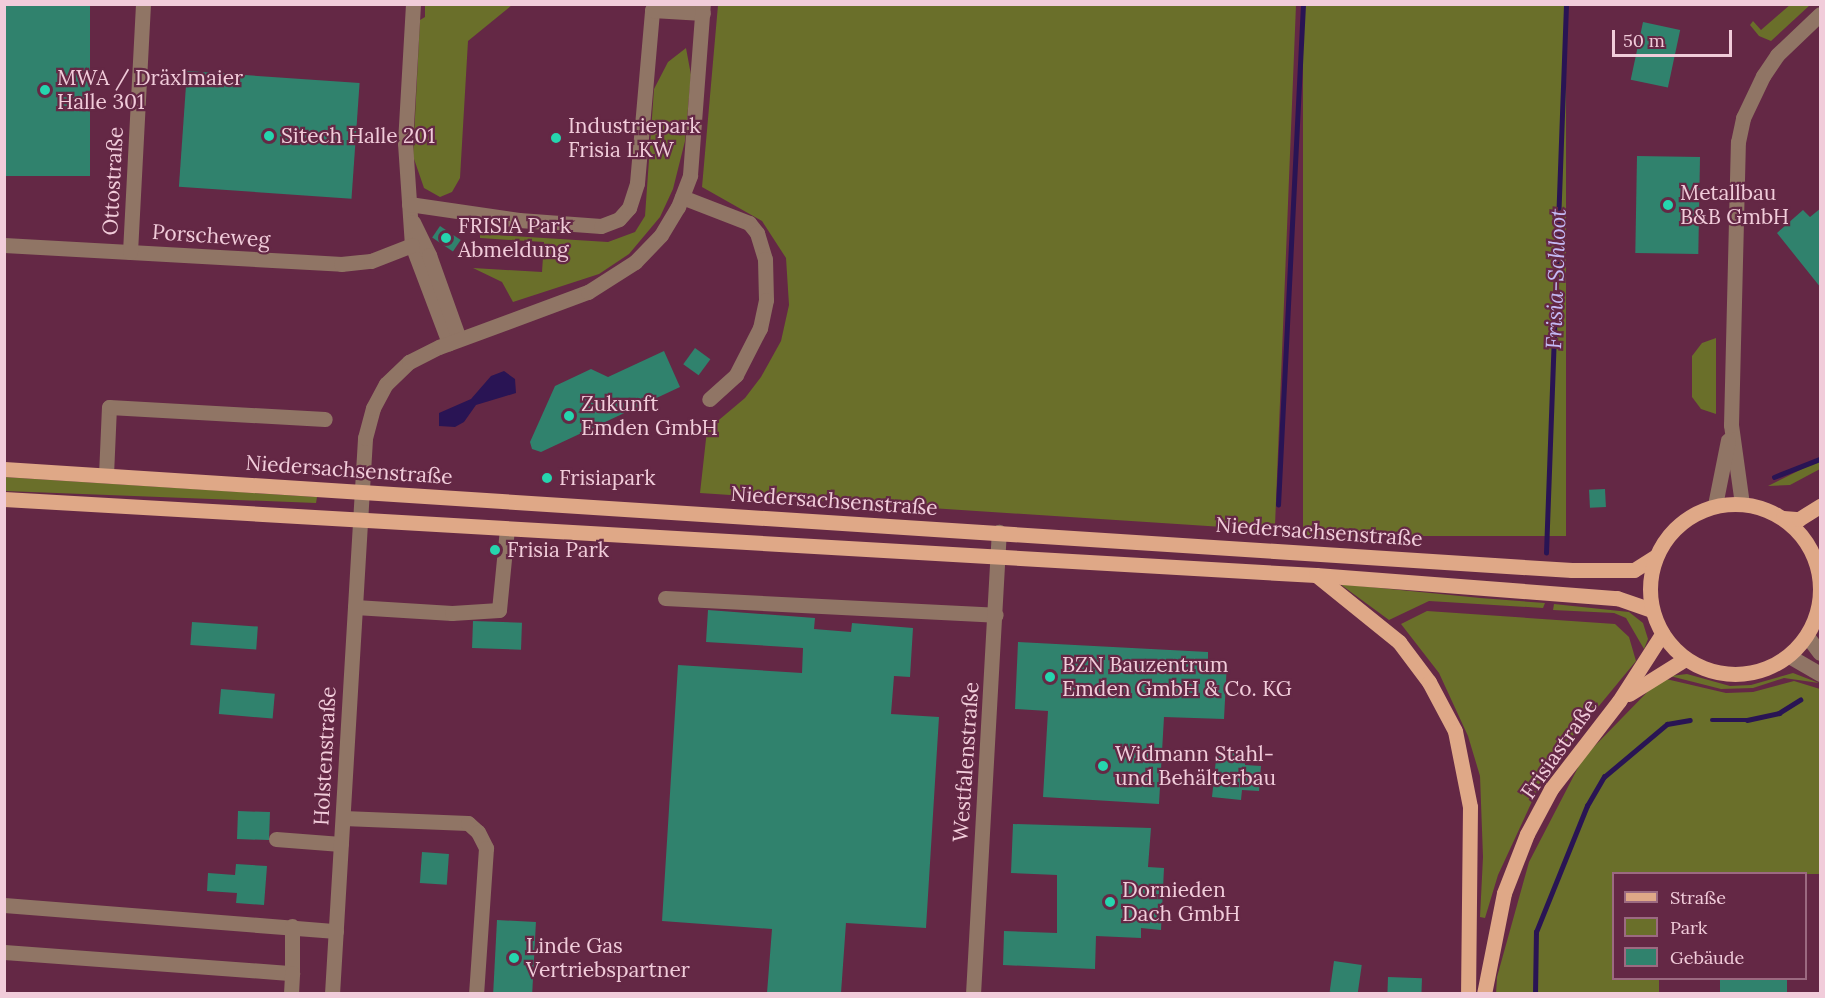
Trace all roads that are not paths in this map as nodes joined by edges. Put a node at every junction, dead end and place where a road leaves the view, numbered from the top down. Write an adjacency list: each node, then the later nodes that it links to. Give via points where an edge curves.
1 (143, 4): 9 (street, Ottostraße)
2 (413, 4): 6 (street, via 405,143)
3 (703, 9): 5 (street, Holstenstraße, via 694,149); 6 (street, via 652,10 637,183 629,208 619,219 601,225 468,215 434,206)
4 (1821, 14): 13 (street, via 1777,55 1743,118 1734,221)
5 (682, 197): 10 (street, Holstenstraße, via 650,248 603,284); 11 (street, via 749,223 758,233 765,260 766,300 760,328 736,375)
6 (410, 210): 8 (street); 10 (street, via 437,275)
7 (4, 244): 9 (street, Porscheweg)
8 (412, 245): 9 (street, Porscheweg, via 371,261 341,264); 10 (street)
9 (130, 252)
10 (454, 341): 16 (street, Holstenstraße, via 401,368 379,396 366,429)
11 (709, 399)
12 (325, 419): 15 (street, via 109,407)
13 (1731, 425): 18 (street); 19 (street)
14 (4, 469): 15 (main road, Niedersachsenstraße)
15 (106, 475): 16 (main road, Niedersachsenstraße)
16 (362, 493): 22 (street, Holstenstraße); 24 (main road, Niedersachsenstraße)
17 (4, 499): 22 (main road, Niedersachsenstraße)
18 (1742, 504): 19 (main road, Niedersachsenstraße); 21 (main road, Niedersachsenstraße)
19 (1715, 506): 27 (main road, Niedersachsenstraße, via 1682,521)
20 (1821, 506): 21 (main road, via 1798,519)
21 (1783, 518): 28 (main road, Niedersachsenstraße, via 1803,538)
22 (360, 520): 23 (main road, Niedersachsenstraße); 31 (street, Holstenstraße)
23 (507, 530): 26 (main road, Niedersachsenstraße, via 617,532); 31 (street, via 506,576 499,610 433,613)
24 (999, 532): 26 (street, Westfalenstraße); 27 (main road, Niedersachsenstraße, via 1614,572 1640,567)
25 (1821, 551): 28 (main road, Niedersachsenstraße)
26 (998, 555): 29 (main road, Niedersachsenstraße); 33 (street, Westfalenstraße)
27 (1656, 556): 32 (main road, Niedersachsenstraße, via 1650,579)
28 (1818, 568): 35 (main road, Niedersachsenstraße, via 1819,608)
29 (1316, 575): 32 (main road, Niedersachsenstraße, via 1617,598); 53 (main road, via 1399,642 1429,682 1455,731 1470,807)
30 (665, 598): 33 (street)
31 (355, 607): 41 (street, Holstenstraße)
32 (1652, 610): 34 (main road, Niedersachsenstraße)
33 (996, 615): 52 (street, Westfalenstraße)
34 (1662, 634): 38 (main road, Niedersachsenstraße); 40 (main road, Frisiastraße)
35 (1806, 636): 36 (street); 37 (main road, Niedersachsenstraße)
36 (1821, 653)
37 (1789, 656): 38 (main road, Niedersachsenstraße, via 1764,670 1742,674 1711,671); 39 (street)
38 (1685, 659): 40 (main road, Frisiastraße)
39 (1821, 674)
40 (1619, 701): 54 (main road, Frisiastraße, via 1571,760 1527,834 1504,893)
41 (343, 818): 43 (street, Holstenstraße); 51 (street, via 468,823 478,832 486,848)
42 (276, 839): 43 (street)
43 (341, 844): 46 (street, Holstenstraße)
44 (4, 905): 45 (street)
45 (292, 926): 46 (street); 48 (street)
46 (336, 931): 50 (street, Holstenstraße)
47 (4, 952): 48 (street)
48 (292, 973): 49 (street)
49 (291, 993)
50 (332, 993)
51 (476, 993)
52 (973, 993)
53 (1468, 993)
54 (1484, 993)

